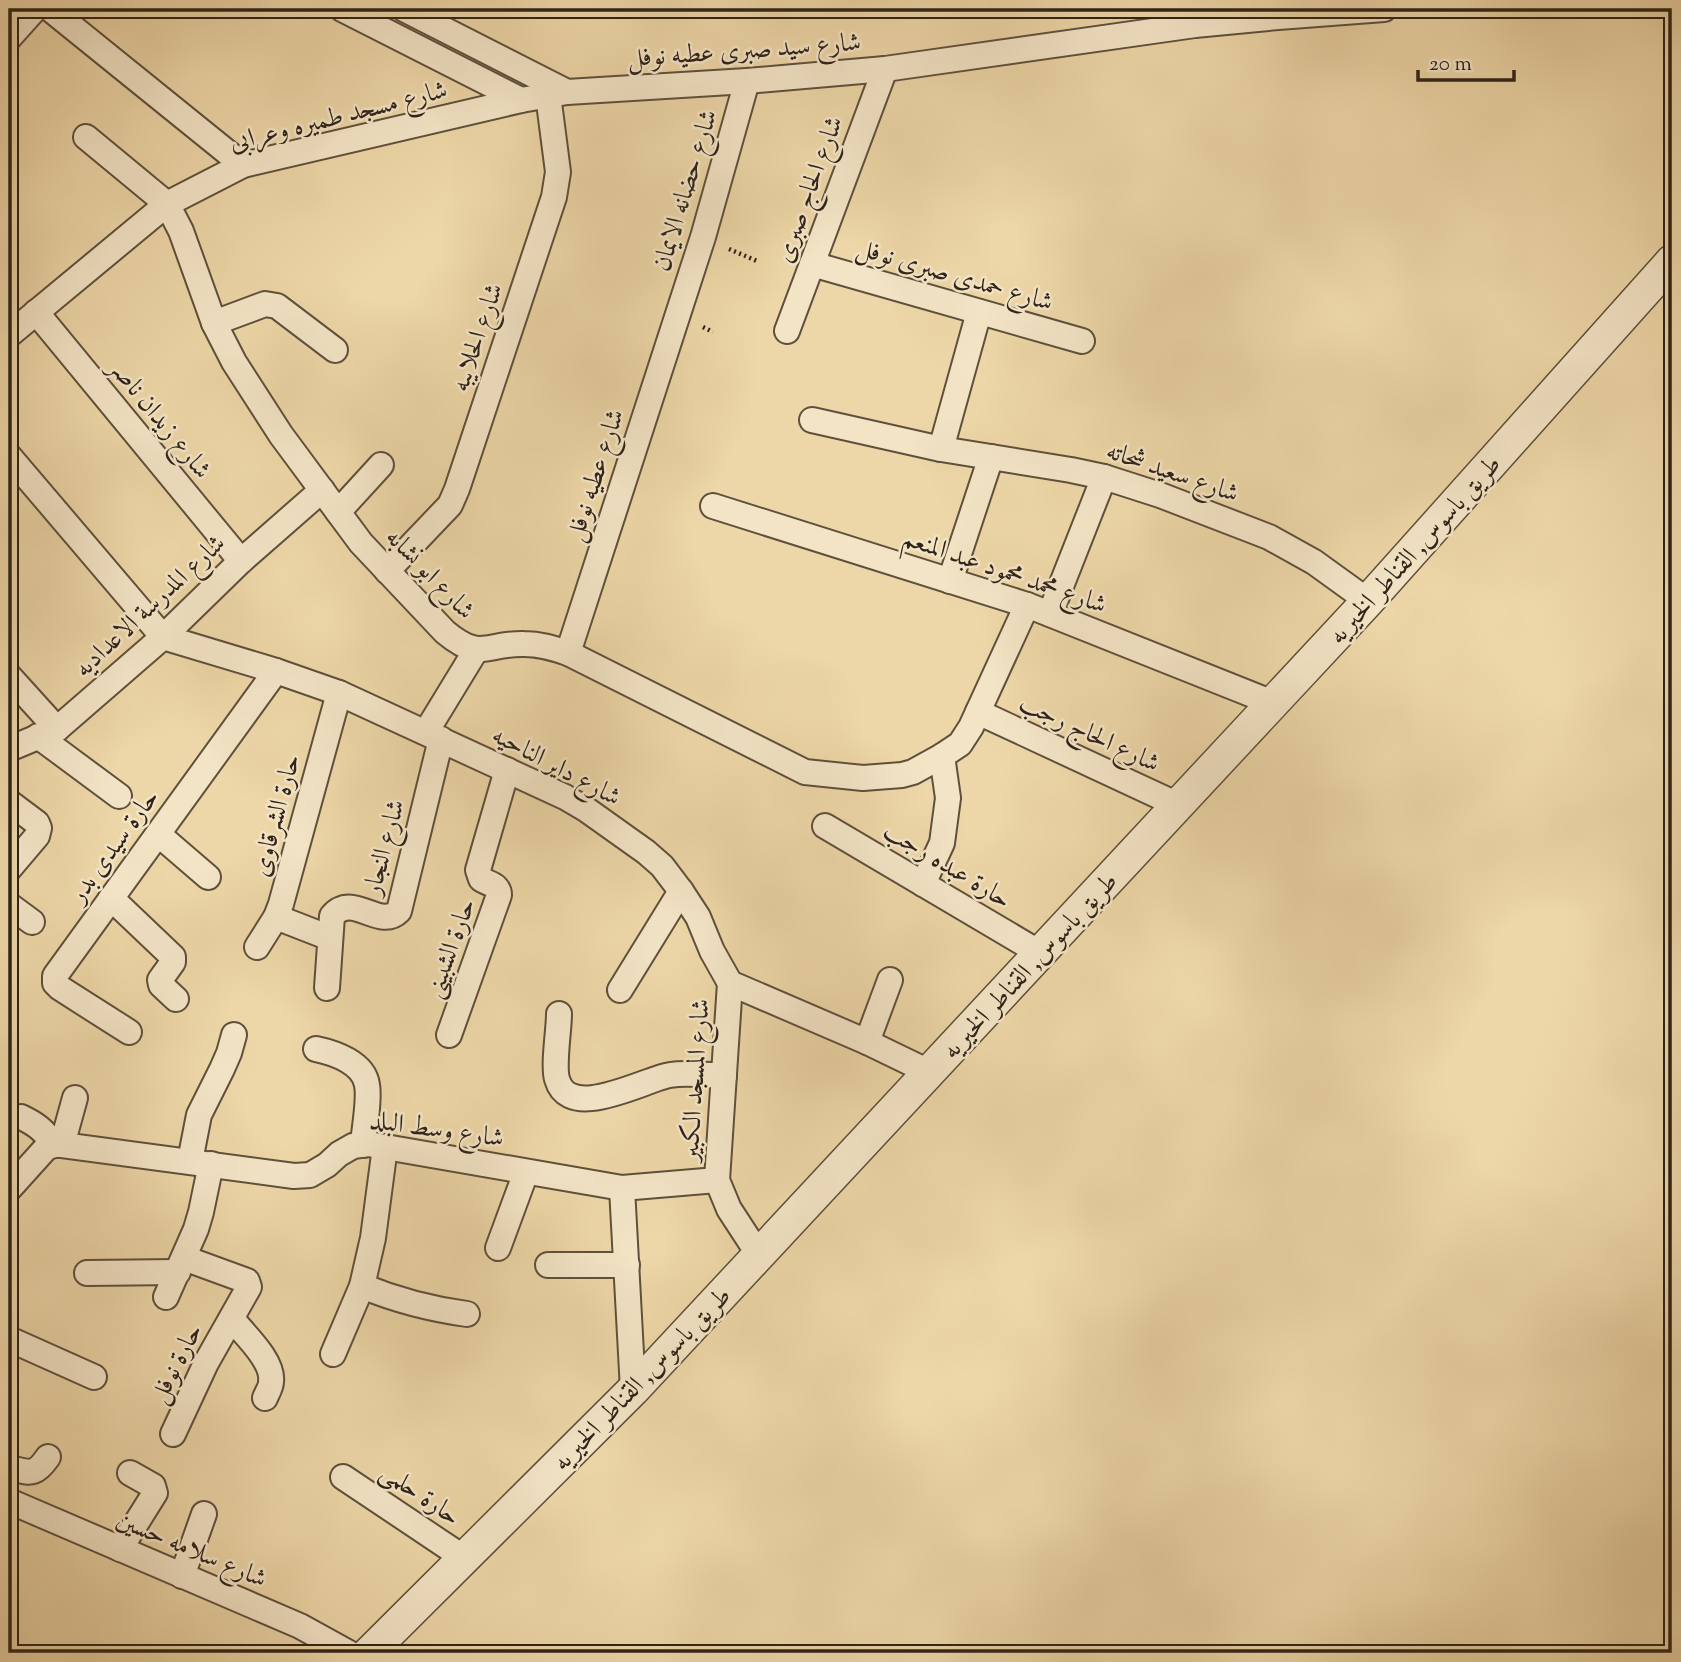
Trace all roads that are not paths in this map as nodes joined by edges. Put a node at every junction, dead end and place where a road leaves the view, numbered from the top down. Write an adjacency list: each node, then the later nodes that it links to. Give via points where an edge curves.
1 (35, 9): 6 (street)
2 (50, 9): 12 (street)
3 (342, 9): 10 (street)
4 (404, 9): 9 (street)
5 (1384, 9): 7 (street, شارع سيد صبرى عطيه نوفل, via 1195,25)
6 (9, 38)
7 (885, 69): 8 (street, شارع سيد صبرى عطيه نوفل); 15 (street, شارع الحاج صبرى)
8 (747, 81): 9 (street, شارع سيد صبرى عطيه نوفل); 18 (street, شارع حضانه الايمان)
9 (557, 94): 10 (street, شارع مسجد طميره وعرابى); 34 (street, شارع الحلايبه, via 554,197 457,489 450,505)
10 (521, 100): 12 (street, شارع مسجد طميره وعرابى)
11 (86, 137): 13 (street)
12 (243, 165): 13 (street, شارع مسجد طميره وعرابى)
13 (167, 204): 16 (street, شارع مسجد طميره وعرابى); 19 (street, شارع ابو نشابه)
14 (1672, 261): 36 (street, طريق باسوس, القناطر الخيريه)
15 (812, 264): 17 (street, شارع حمدى صبرى نوفل); 20 (street, شارع الحاج صبرى)
16 (36, 312): 21 (street, شارع مسجد طميره وعرابى); 33 (street, شارع زيدان ناصر)
17 (979, 312): 22 (street, شارع حمدى صبرى نوفل); 25 (street)
18 (677, 315): 41 (street, شارع عطيه نوفل)
19 (214, 323): 23 (street, via 265,304 277,306); 30 (street, شارع ابو نشابه, via 234,362)
20 (787, 331)
21 (9, 335)
22 (1082, 341)
23 (335, 350)
24 (812, 420): 25 (street, شارع سعيد شحاته)
25 (941, 449): 27 (street, شارع سعيد شحاته)
26 (9, 456): 39 (street)
27 (991, 457): 29 (street, شارع سعيد شحاته); 35 (street)
28 (381, 465): 32 (street)
29 (1104, 477): 36 (street, شارع سعيد شحاته, via 1269,537); 38 (street)
30 (322, 490): 32 (street, شارع ابو نشابه); 33 (street, شارع المدرسة الاعداديه)
31 (713, 506): 35 (street, شارع محمد محمود عبد المنعم)
32 (338, 512): 34 (street, شارع ابو نشابه)
33 (241, 561): 39 (street, شارع المدرسة الاعداديه)
34 (387, 571): 40 (street, شارع ابو نشابه, via 445,632)
35 (950, 581): 37 (street, شارع محمد محمود عبد المنعم)
36 (1368, 601): 45 (street, طريق باسوس, القناطر الخيريه)
37 (1027, 605): 38 (street, شارع محمد محمود عبد المنعم); 46 (street, شارع ابو نشابه)
38 (1050, 614): 45 (street, شارع محمد محمود عبد المنعم)
39 (163, 637): 42 (street, شارع داير الناحيه); 47 (street, شارع المدرسة الاعداديه)
40 (476, 650): 41 (street, شارع ابو نشابه, via 522,644 547,645); 48 (street)
41 (568, 653): 50 (street, شارع ابو نشابه, via 805,772 863,778 902,775)
42 (276, 671): 44 (street, شارع داير الناحيه); 56 (street, حارة سيدى بدر)
43 (9, 676): 47 (street)
44 (339, 693): 48 (street, شارع داير الناحيه); 63 (street, حارة الشرقاوى)
45 (1273, 703): 54 (street, طريق باسوس, القناطر الخيريه)
46 (978, 712): 50 (street, شارع ابو نشابه, via 960,744); 54 (street, شارع الحاج رجب)
47 (47, 733): 49 (street, شارع المدرسة الاعداديه); 52 (street)
48 (434, 736): 51 (street, شارع داير الناحيه); 65 (street, شارع النجار, via 399,911 387,918 350,907 339,909 332,916)
49 (9, 749)
50 (942, 756): 59 (street, via 948,798 942,843)
51 (507, 770): 60 (street, شارع داير الناحيه, via 587,810 646,852); 76 (street, حارة الشبينى, via 478,870 499,895)
52 (119, 796)
53 (9, 802): 57 (street, via 39,828)
54 (1178, 805): 67 (street, طريق باسوس, القناطر الخيريه)
55 (825, 826): 59 (street, حارة عبده رجب)
56 (158, 834): 58 (street); 61 (street, حارة سيدى بدر)
57 (9, 869)
58 (208, 877)
59 (923, 884): 67 (street, حارة عبده رجب)
60 (681, 891): 69 (street, شارع داير الناحيه); 71 (street)
61 (111, 898): 72 (street, via 173,957 160,980); 74 (street, حارة سيدى بدر, via 54,979 57,986)
62 (9, 905): 64 (street)
63 (276, 917): 65 (street); 66 (street, حارة الشرقاوى)
64 (32, 922)
65 (330, 938): 70 (street, شارع النجار)
66 (257, 947)
67 (1040, 953): 79 (street, طريق باسوس, القناطر الخيريه)
68 (890, 979): 77 (street)
69 (730, 983): 77 (street); 80 (street, شارع المسجد الكبير)
70 (327, 988)
71 (620, 990)
72 (176, 999)
73 (559, 1014): 80 (street, via 556,1077 563,1090 575,1097 624,1091 666,1076)
74 (128, 1032)
75 (234, 1035): 85 (street, via 199,1115)
76 (449, 1035)
77 (867, 1042): 79 (street)
78 (316, 1049): 84 (street, via 340,1056 365,1077)
79 (929, 1072): 91 (street, طريق باسوس, القناطر الخيريه)
80 (724, 1076): 87 (street, شارع المسجد الكبير)
81 (75, 1098): 83 (street)
82 (21, 1117): 83 (street)
83 (58, 1145): 85 (street, شارع وسط البلد); 89 (street, via 46,1148)
84 (374, 1146): 85 (street, شارع وسط البلد, via 353,1146 310,1175); 86 (street, شارع وسط البلد); 96 (street, via 373,1238)
85 (200, 1163): 92 (street, via 201,1212)
86 (526, 1172): 88 (street, شارع وسط البلد); 90 (street)
87 (717, 1180): 88 (street, شارع وسط البلد); 91 (street, شارع المسجد الكبير, via 729,1209)
88 (622, 1188): 94 (street)
89 (9, 1189)
90 (498, 1248)
91 (759, 1255): 103 (street, طريق باسوس, القناطر الخيريه)
92 (181, 1265): 95 (street); 97 (street); 99 (street, حارة نوفل, via 247,1281 249,1287)
93 (548, 1265): 94 (street)
94 (626, 1265): 103 (street)
95 (87, 1273)
96 (362, 1286): 98 (street, via 424,1307); 101 (street)
97 (166, 1297)
98 (467, 1314)
99 (232, 1319): 104 (street, حارة نوفل, via 269,1364 271,1384); 105 (street, حارة نوفل)
100 (9, 1339): 102 (street)
101 (333, 1354)
102 (94, 1377)
103 (633, 1390): 113 (street, طريق باسوس, القناطر الخيريه)
104 (265, 1398)
105 (173, 1434)
106 (48, 1457): 107 (street, via 33,1472)
107 (9, 1468)
108 (130, 1473): 112 (street, via 155,1491)
109 (343, 1477): 113 (street, حارة حلمى)
110 (9, 1501): 112 (street, شارع سلامه حسين)
111 (204, 1514): 114 (street)
112 (120, 1549): 114 (street, شارع سلامه حسين)
113 (464, 1558): 116 (street, طريق باسوس, القناطر الخيريه)
114 (182, 1576): 115 (street, شارع سلامه حسين, via 300,1626)
115 (349, 1653)
116 (369, 1653)

